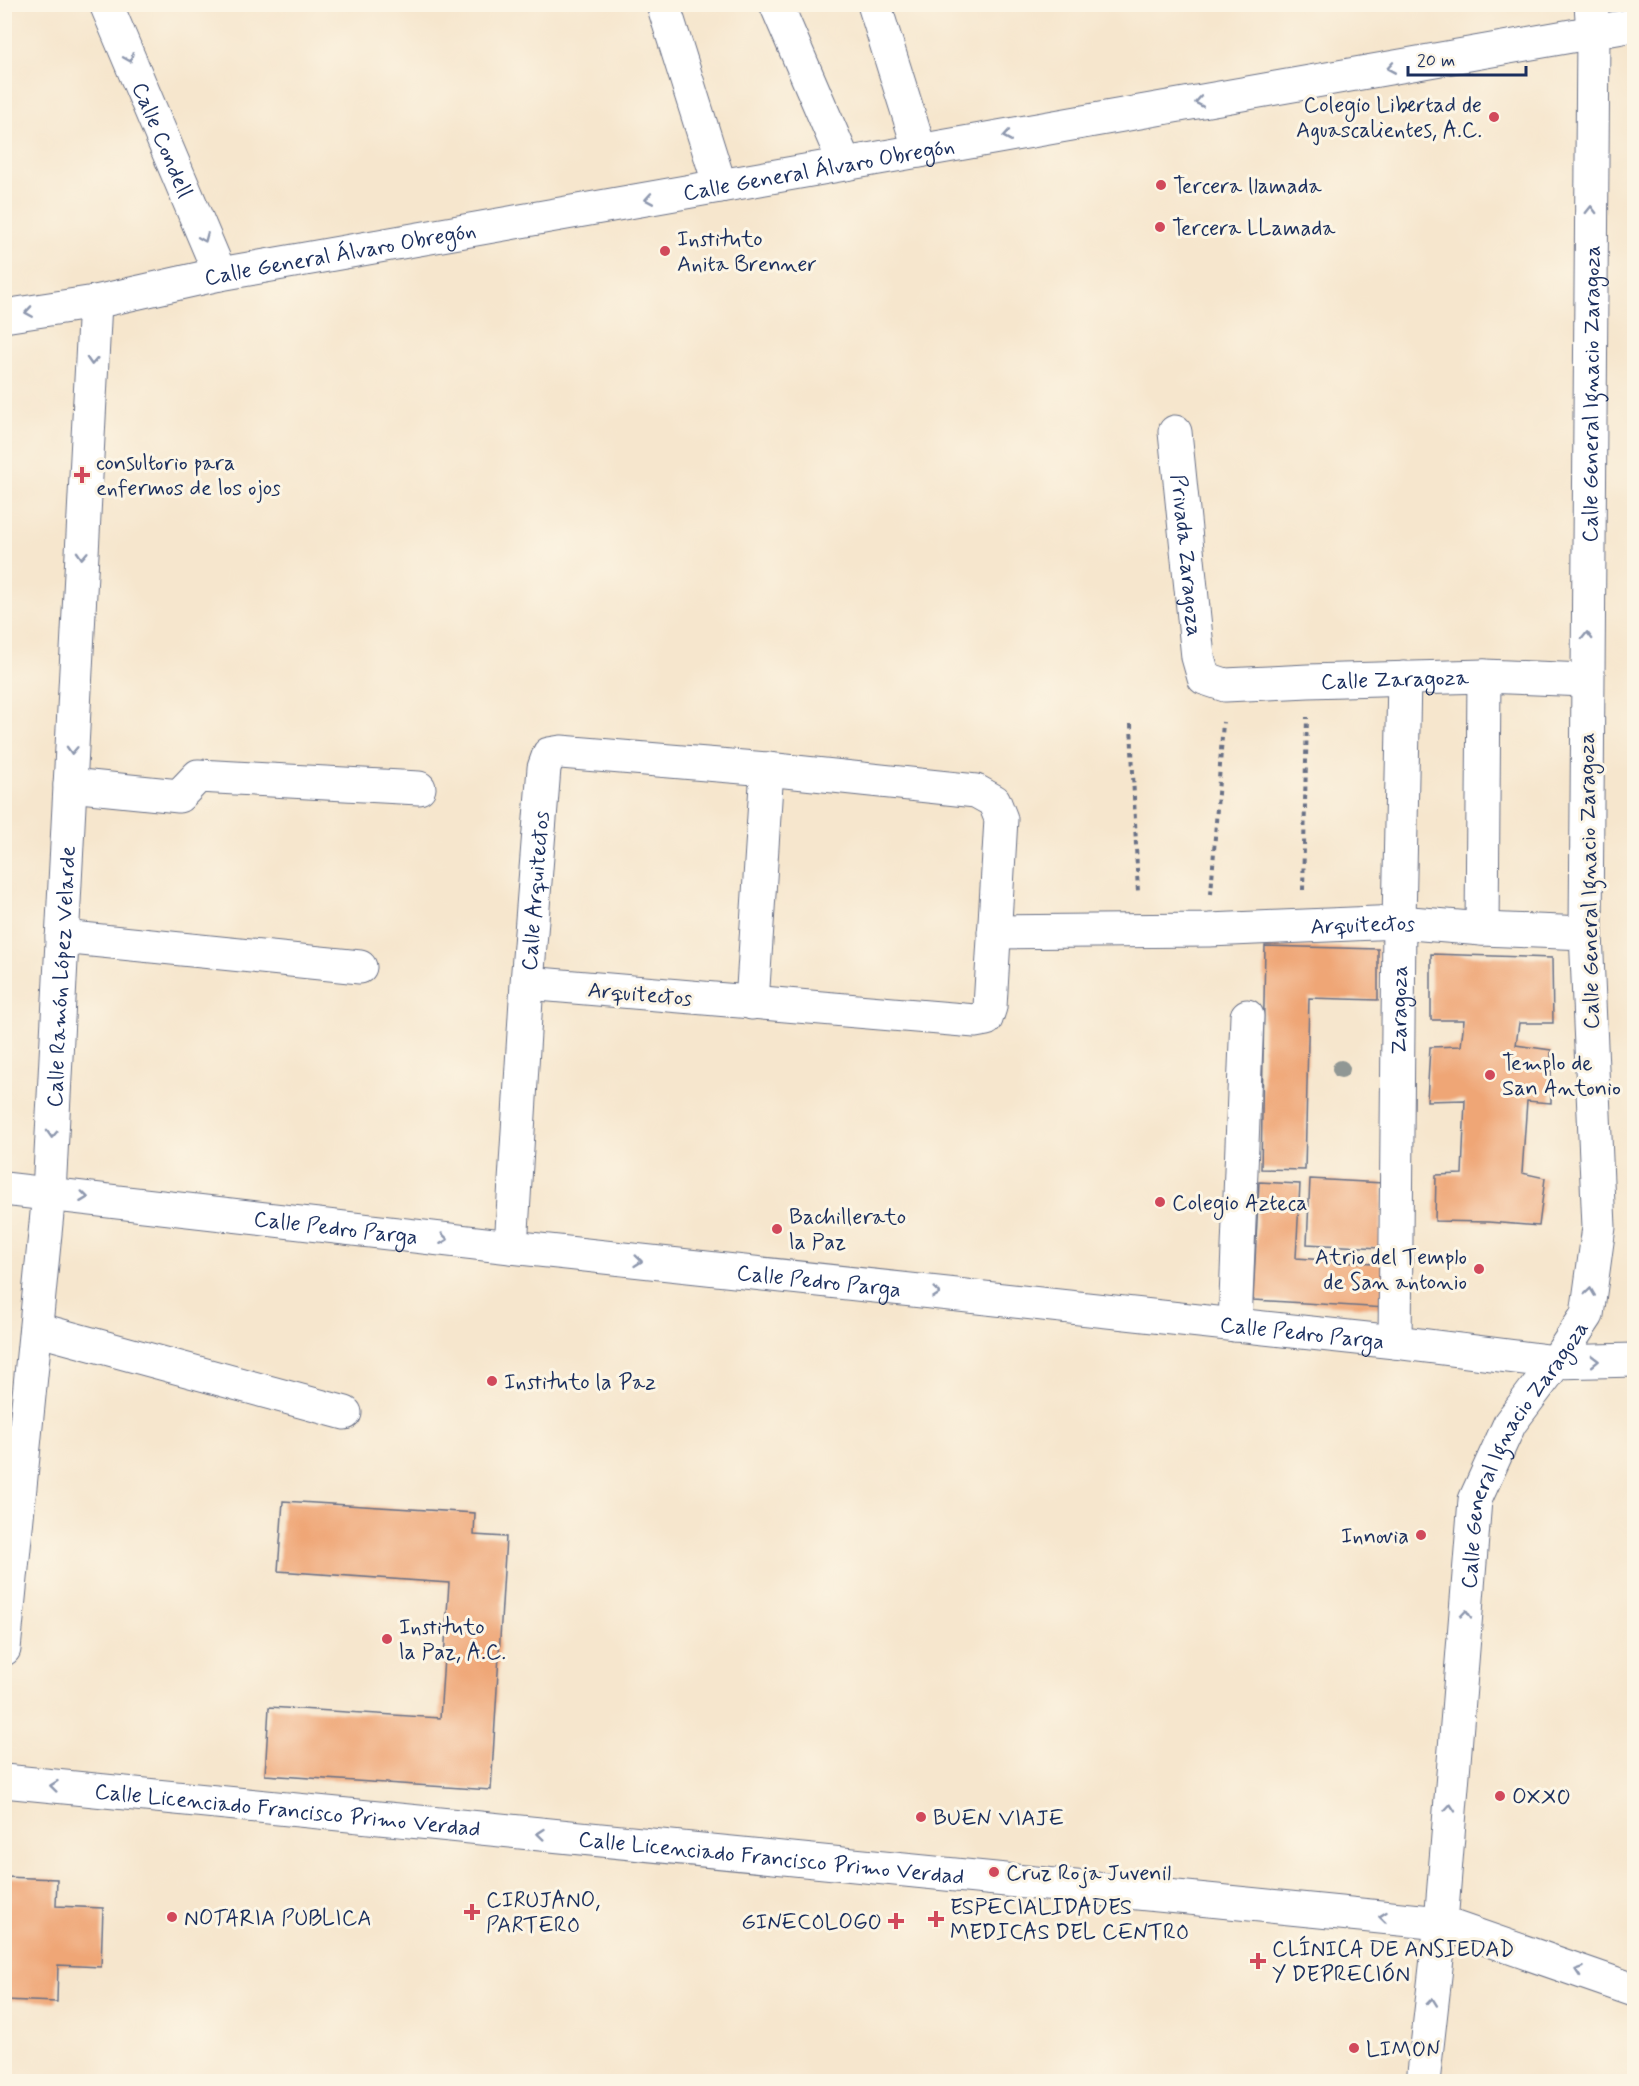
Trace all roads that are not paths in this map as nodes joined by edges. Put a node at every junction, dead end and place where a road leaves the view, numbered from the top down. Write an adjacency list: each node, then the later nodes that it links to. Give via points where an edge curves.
1 (106, 4): 10 (street, Calle Condell, one-way to 10)
2 (663, 4): 9 (street)
3 (776, 4): 8 (street)
4 (874, 4): 7 (street)
5 (1592, 19): 6 (street, Calle General Álvaro Obregón); 7 (street, Calle General Álvaro Obregón, one-way to 7); 16 (street, Calle General Ignacio Zaragoza, one-way to 5)
6 (1635, 26)
7 (920, 151): 8 (street, Calle General Álvaro Obregón)
8 (845, 164): 9 (street, Calle General Álvaro Obregón)
9 (720, 186): 10 (street, Calle General Álvaro Obregón, one-way to 10)
10 (220, 274): 11 (street, Calle General Álvaro Obregón)
11 (95, 302): 12 (street, Calle General Álvaro Obregón, one-way to 12); 19 (street, Calle Ramón López Velarde, one-way to 19)
12 (4, 316)
13 (1175, 432): 17 (street, Privada Zaragoza, via 1198,657)
14 (1484, 676): 15 (street, Calle Zaragoza); 16 (street, Calle Zaragoza); 22 (street)
15 (1404, 678): 17 (street, Calle Zaragoza); 21 (street, Zaragoza)
16 (1586, 680): 24 (street, Calle General Ignacio Zaragoza)
17 (1215, 682)
18 (767, 769): 23 (street, Calle Arquitectos, via 976,791 994,801 1001,819); 27 (street, Calle Arquitectos, via 549,754 544,768); 28 (street)
19 (70, 785): 20 (street, via 178,796 198,776); 25 (street, Calle Ramón López Velarde)
20 (419, 789)
21 (1399, 922): 22 (street, Arquitectos); 23 (street, Arquitectos, via 1209,930); 35 (street, Zaragoza)
22 (1482, 928): 24 (street, Arquitectos)
23 (994, 932): 28 (street, Arquitectos, via 986,1019)
24 (1586, 933): 37 (street, Calle General Ignacio Zaragoza, one-way to 24, via 1587,1316 1599,1227)
25 (62, 937): 26 (street); 31 (street, Calle Ramón López Velarde, one-way to 31)
26 (360, 967)
27 (527, 983): 28 (street, Arquitectos); 32 (street, Calle Arquitectos)
28 (752, 1003)
29 (1247, 1016): 33 (street)
30 (4, 1189): 31 (street, Calle Pedro Parga)
31 (49, 1193): 32 (street, Calle Pedro Parga, one-way to 32); 34 (street, Calle Ramón López Velarde)
32 (511, 1247): 33 (street, Calle Pedro Parga, one-way to 33)
33 (1235, 1325): 35 (street, Calle Pedro Parga)
34 (36, 1329): 38 (street); 39 (street, Calle Ramón López Velarde)
35 (1395, 1342): 37 (street, Calle Pedro Parga)
36 (1635, 1360): 37 (street, Calle Pedro Parga, one-way to 36)
37 (1556, 1362): 41 (street, Calle General Ignacio Zaragoza, one-way to 37, via 1475,1500 1510,1423)
38 (345, 1413)
39 (4, 1649)
40 (4, 1781): 41 (street, Calle Licenciado Francisco Primo Verdad, one-way to 40)
41 (1441, 1923): 42 (street, Calle Licenciado Francisco Primo Verdad, one-way to 41); 43 (street, Calle General Ignacio Zaragoza, one-way to 41)
42 (1635, 1990)
43 (1423, 2082)

